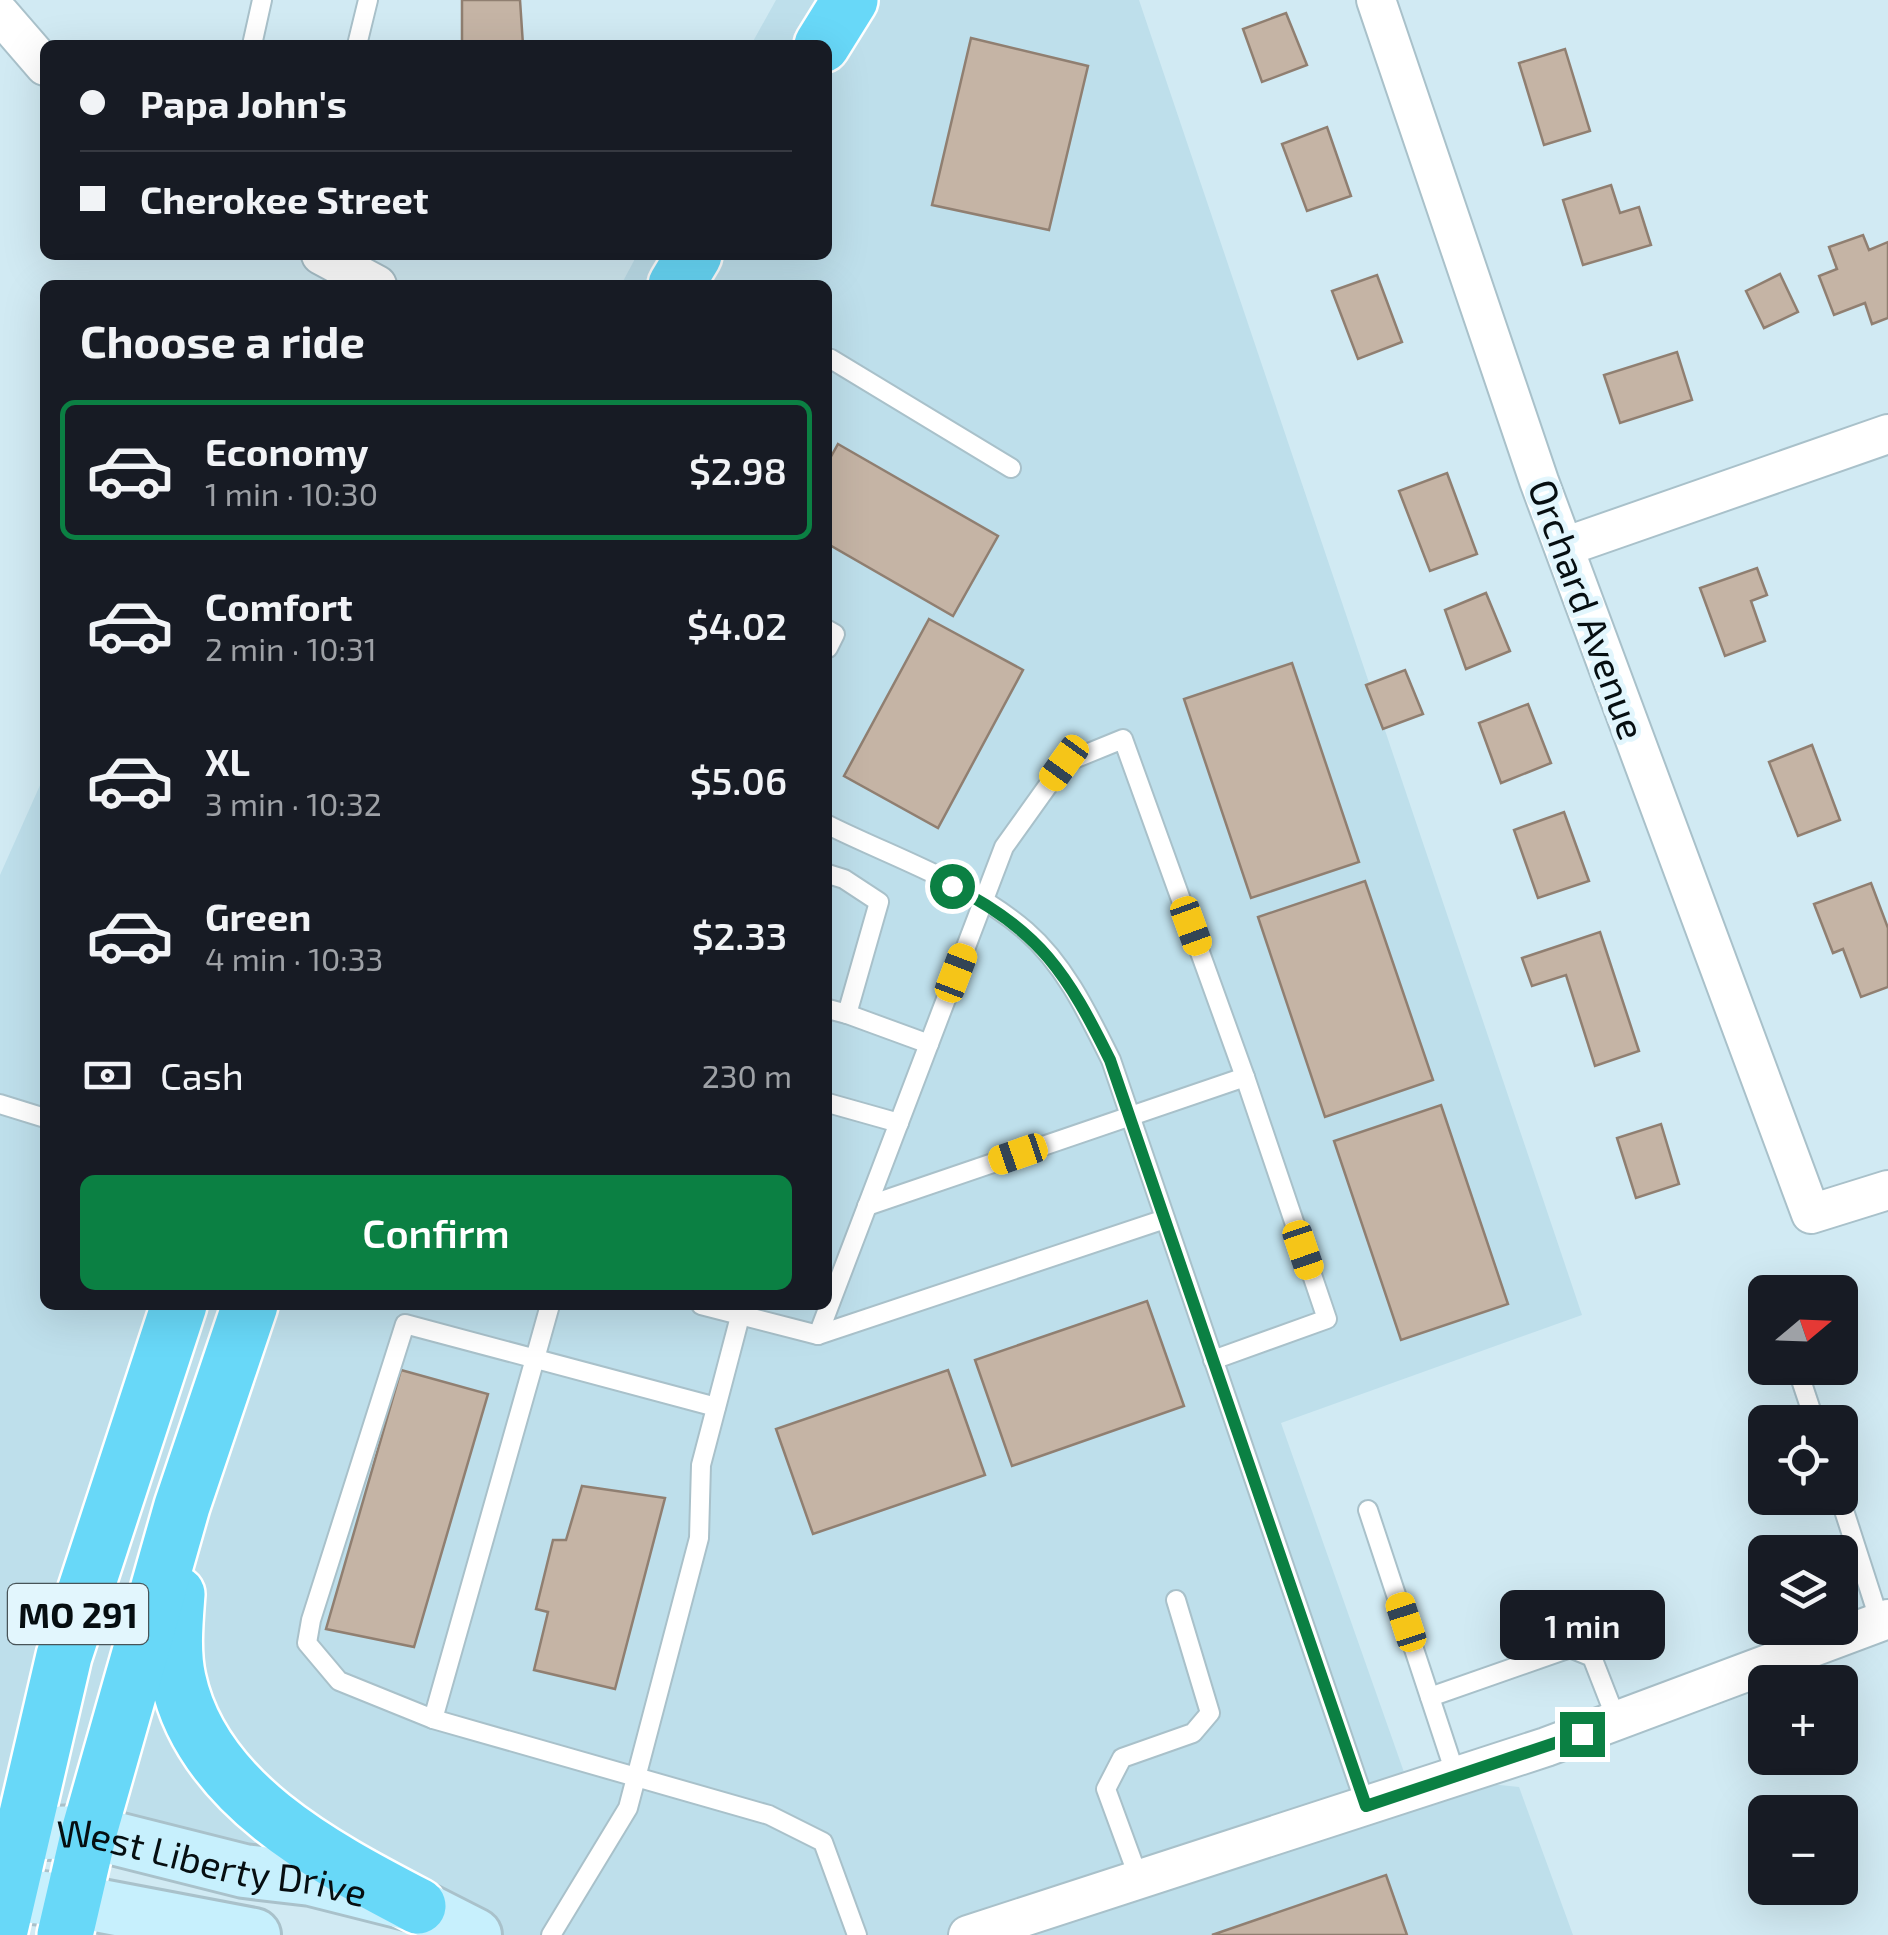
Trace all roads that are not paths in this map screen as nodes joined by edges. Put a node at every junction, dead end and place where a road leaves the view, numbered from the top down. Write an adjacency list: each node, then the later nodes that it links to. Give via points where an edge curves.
1 (262, 0): 6 (lane)
2 (368, 0): 7 (lane)
3 (850, 0): 8 (highway)
4 (1376, 0): 15 (street, Orchard Avenue)
5 (0, 14): 9 (street)
6 (253, 40)
7 (359, 40)
8 (825, 40)
9 (40, 60)
10 (330, 260): 11 (street)
11 (368, 280)
12 (832, 360): 14 (lane)
13 (1888, 434): 15 (street)
14 (1011, 468)
15 (1564, 547): 28 (street, Orchard Avenue, via 1812,1214)
16 (832, 827): 18 (lane)
17 (832, 876): 20 (lane, via 880,902)
18 (984, 902): 21 (lane); 22 (lane, via 1004,847 1064,763 1123,739); 26 (lane, via 1027,932 1074,988)
19 (832, 1010): 20 (lane)
20 (848, 1014): 21 (lane)
21 (930, 1044): 27 (lane)
22 (1245, 1076): 26 (lane); 39 (lane, via 1327,1319)
23 (0, 1104): 25 (lane)
24 (832, 1104): 27 (lane)
25 (40, 1116)
26 (1130, 1116): 29 (lane); 30 (lane)
27 (899, 1122): 29 (lane)
28 (1888, 1190)
29 (868, 1206): 31 (lane)
30 (1164, 1218): 37 (lane); 39 (lane)
31 (832, 1299)
32 (178, 1310): 53 (highway, MO 291)
33 (248, 1310): 41 (highway, MO 291)
34 (549, 1310): 38 (lane)
35 (742, 1310): 37 (lane); 40 (lane)
36 (828, 1310): 37 (lane)
37 (818, 1335)
38 (536, 1355): 40 (lane); 47 (lane); 47 (lane, via 405,1324 310,1620 307,1643 338,1681)
39 (1213, 1360): 51 (lane)
40 (716, 1407): 49 (lane, via 701,1465 698,1538)
41 (182, 1506): 52 (highway, MO 291); 56 (highway, via 177,1676 188,1713 216,1761 323,1857)
42 (1368, 1510): 46 (lane)
43 (1846, 1515): 45 (lane)
44 (1176, 1600): 54 (lane, via 1210,1712 1194,1733 1122,1758 1106,1789)
45 (1884, 1620): 48 (street)
46 (1430, 1697): 48 (lane, via 1570,1648 1592,1657); 50 (lane)
47 (433, 1720): 49 (lane)
48 (1617, 1720): 50 (street)
49 (637, 1776): 60 (lane, via 628,1808); 61 (lane, via 770,1815 823,1842)
50 (1456, 1776): 51 (street)
51 (1366, 1806): 54 (street)
52 (89, 1832): 53 (main road, West Liberty Drive); 56 (main road, West Liberty Drive); 57 (highway, MO 291)
53 (10, 1834): 55 (highway, MO 291)
54 (1140, 1879): 62 (street)
55 (3, 1906): 57 (main road, West Liberty Drive)
56 (418, 1906): 59 (main road, West Liberty Drive)
57 (70, 1918): 58 (main road, West Liberty Drive)
58 (254, 1935)
59 (475, 1935)
60 (551, 1935)
61 (857, 1935)
62 (968, 1935)

